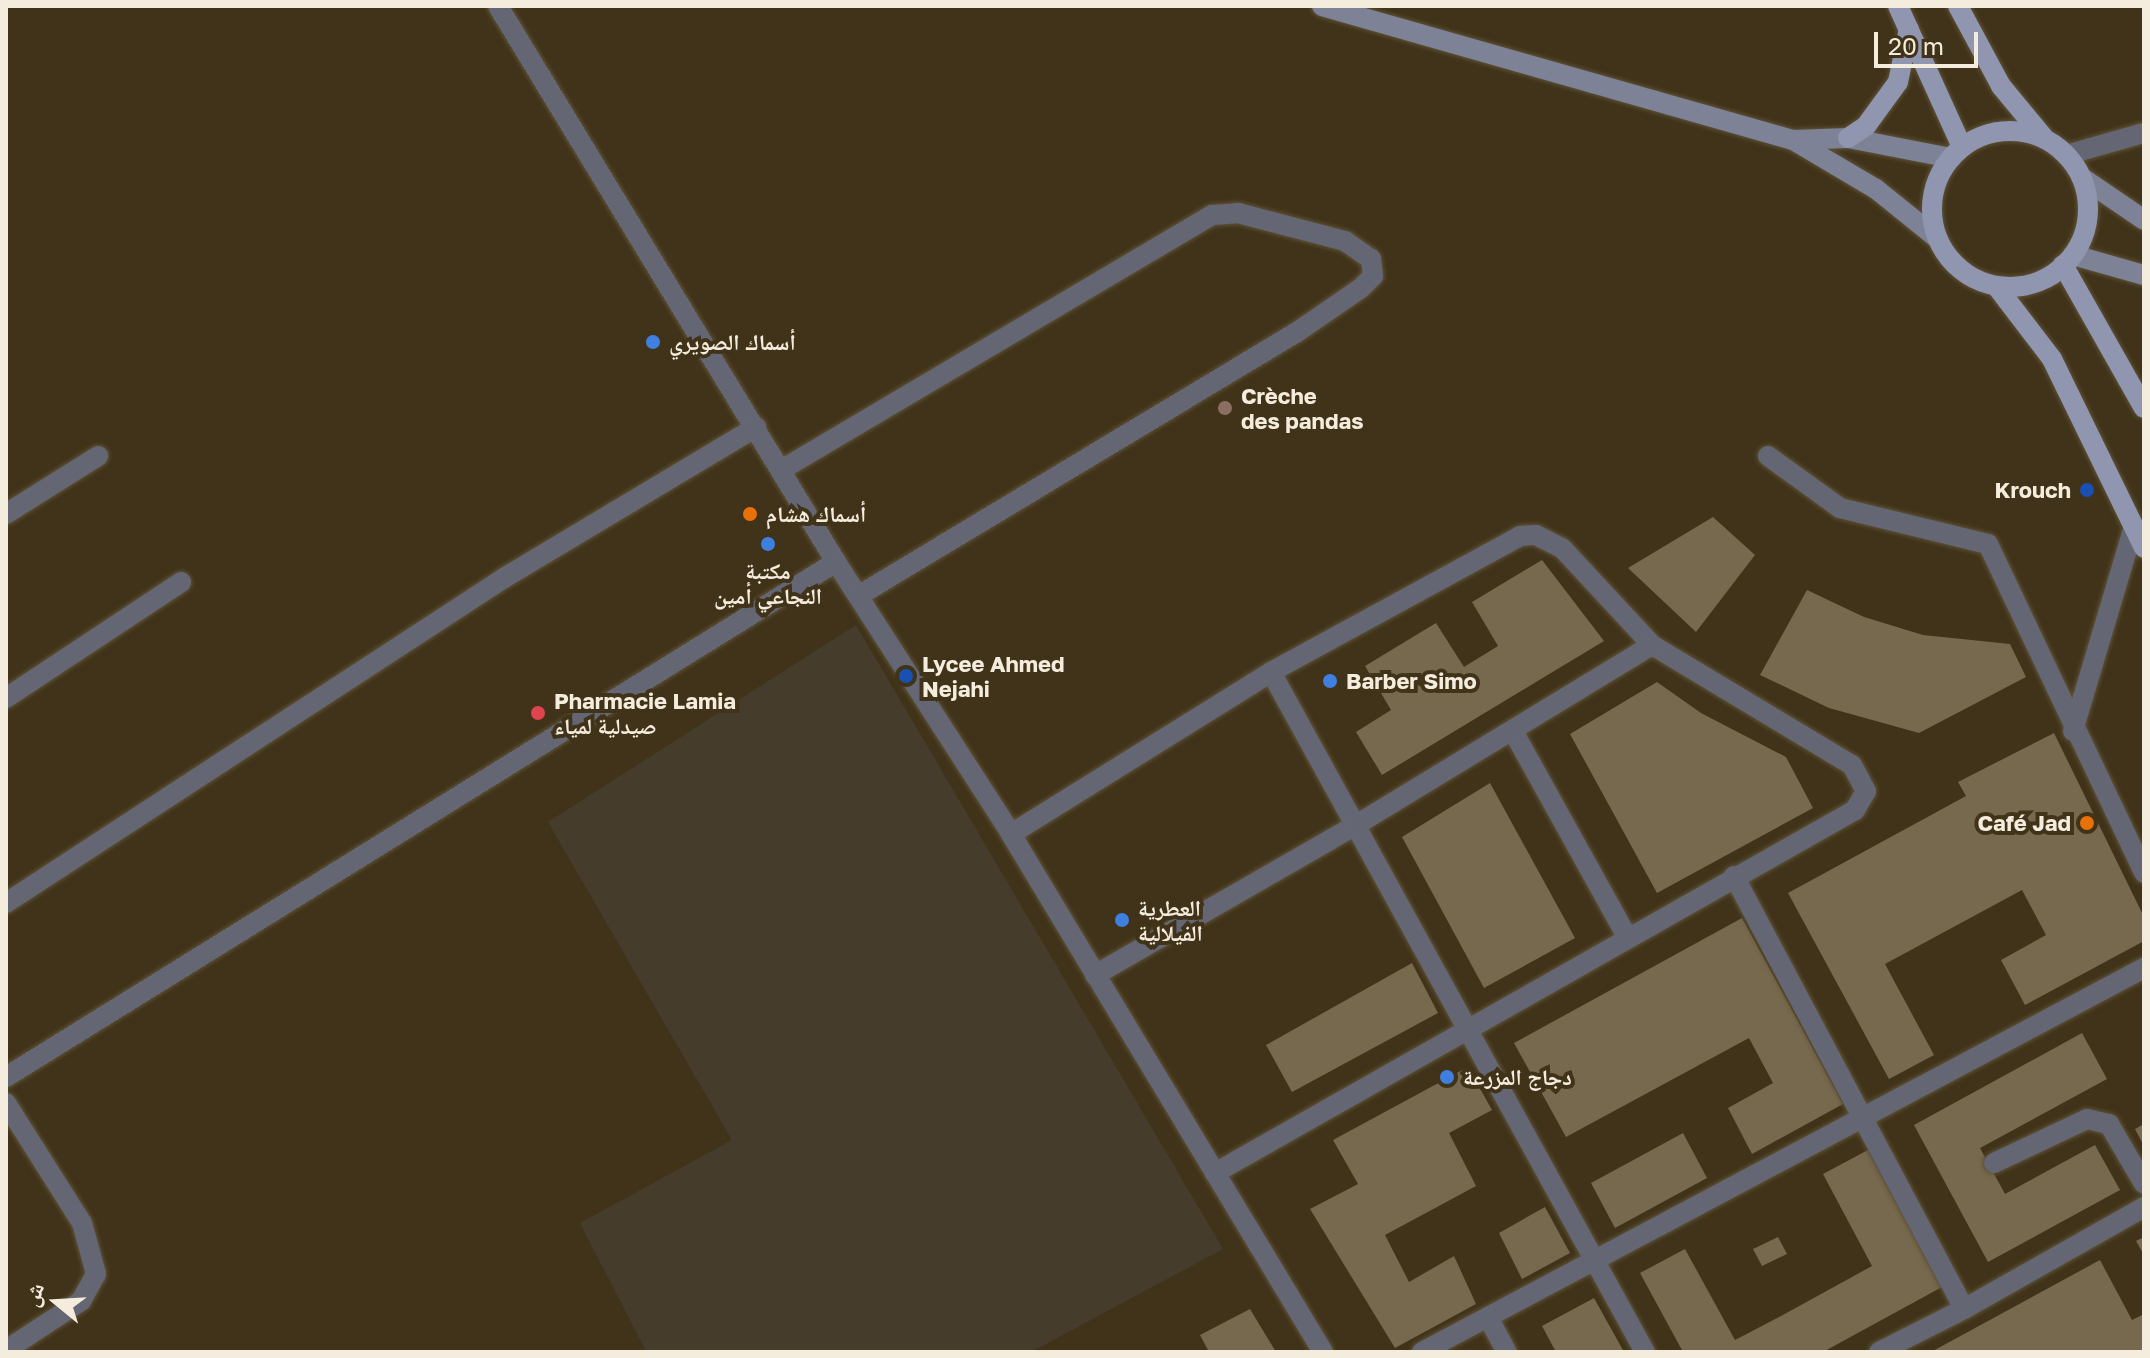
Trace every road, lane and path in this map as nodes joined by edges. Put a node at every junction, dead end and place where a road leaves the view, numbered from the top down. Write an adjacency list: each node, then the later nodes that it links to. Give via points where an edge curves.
1 (498, 6): 19 (street)
2 (1322, 6): 9 (main road)
3 (1898, 6): 5 (main road)
4 (1958, 6): 8 (main road, via 2001,86)
5 (1909, 29): 7 (main road, via 1898,82 1866,126); 10 (main road)
6 (2144, 133): 11 (street)
7 (1848, 138): 9 (main road); 10 (main road)
8 (2045, 139): 10 (main road, via 2000,131); 11 (main road)
9 (1793, 140): 14 (main road, via 1876,189)
10 (1957, 152): 14 (main road, via 1933,197)
11 (2066, 155): 12 (main road)
12 (2081, 177): 13 (main road); 15 (main road, via 2087,218)
13 (2144, 220)
14 (1938, 239): 17 (main road, via 1953,262)
15 (2068, 260): 16 (main road); 17 (main road, via 2045,279); 18 (main road)
16 (2144, 275)
17 (1997, 287): 24 (main road, via 2052,359)
18 (2143, 403)
19 (756, 427): 22 (street); 38 (street, via 504,578)
20 (98, 456): 23 (street)
21 (1768, 456): 33 (street, via 1840,508 1988,544)
22 (781, 470): 26 (street); 28 (street, via 1212,215 1238,213 1345,241 1371,259 1373,276 1361,288 1297,332)
23 (6, 514)
24 (2134, 527): 25 (main road); 33 (street)
25 (2144, 548)
26 (836, 562): 28 (street); 43 (street)
27 (181, 582): 31 (street)
28 (858, 596): 35 (street)
29 (1652, 645): 30 (street, via 1562,548 1536,535 1520,536); 32 (street); 37 (street, via 1852,765 1866,791 1855,810)
30 (1271, 672): 34 (street); 35 (street)
31 (6, 698)
32 (1513, 731): 34 (street); 39 (street)
33 (2073, 731): 36 (street)
34 (1356, 825): 41 (street); 42 (street)
35 (1011, 834): 41 (street)
36 (2144, 873)
37 (1734, 876): 39 (street); 45 (street)
38 (7, 900)
39 (1627, 937): 42 (street)
40 (2144, 968): 45 (street)
41 (1095, 975): 47 (street)
42 (1466, 1029): 47 (street); 50 (street)
43 (6, 1077)
44 (6, 1103): 53 (street, via 82,1223 96,1274 81,1301)
45 (1863, 1119): 50 (street); 51 (street)
46 (1994, 1163): 48 (street, via 2087,1119 2109,1124)
47 (1215, 1173): 54 (street)
48 (2144, 1184)
49 (2144, 1207): 51 (street)
50 (1595, 1260): 52 (street); 57 (street)
51 (1964, 1309): 58 (street)
52 (1488, 1317): 55 (street); 56 (street)
53 (6, 1350)
54 (1323, 1352)
55 (1422, 1352)
56 (1507, 1352)
57 (1645, 1352)
58 (1879, 1352)

